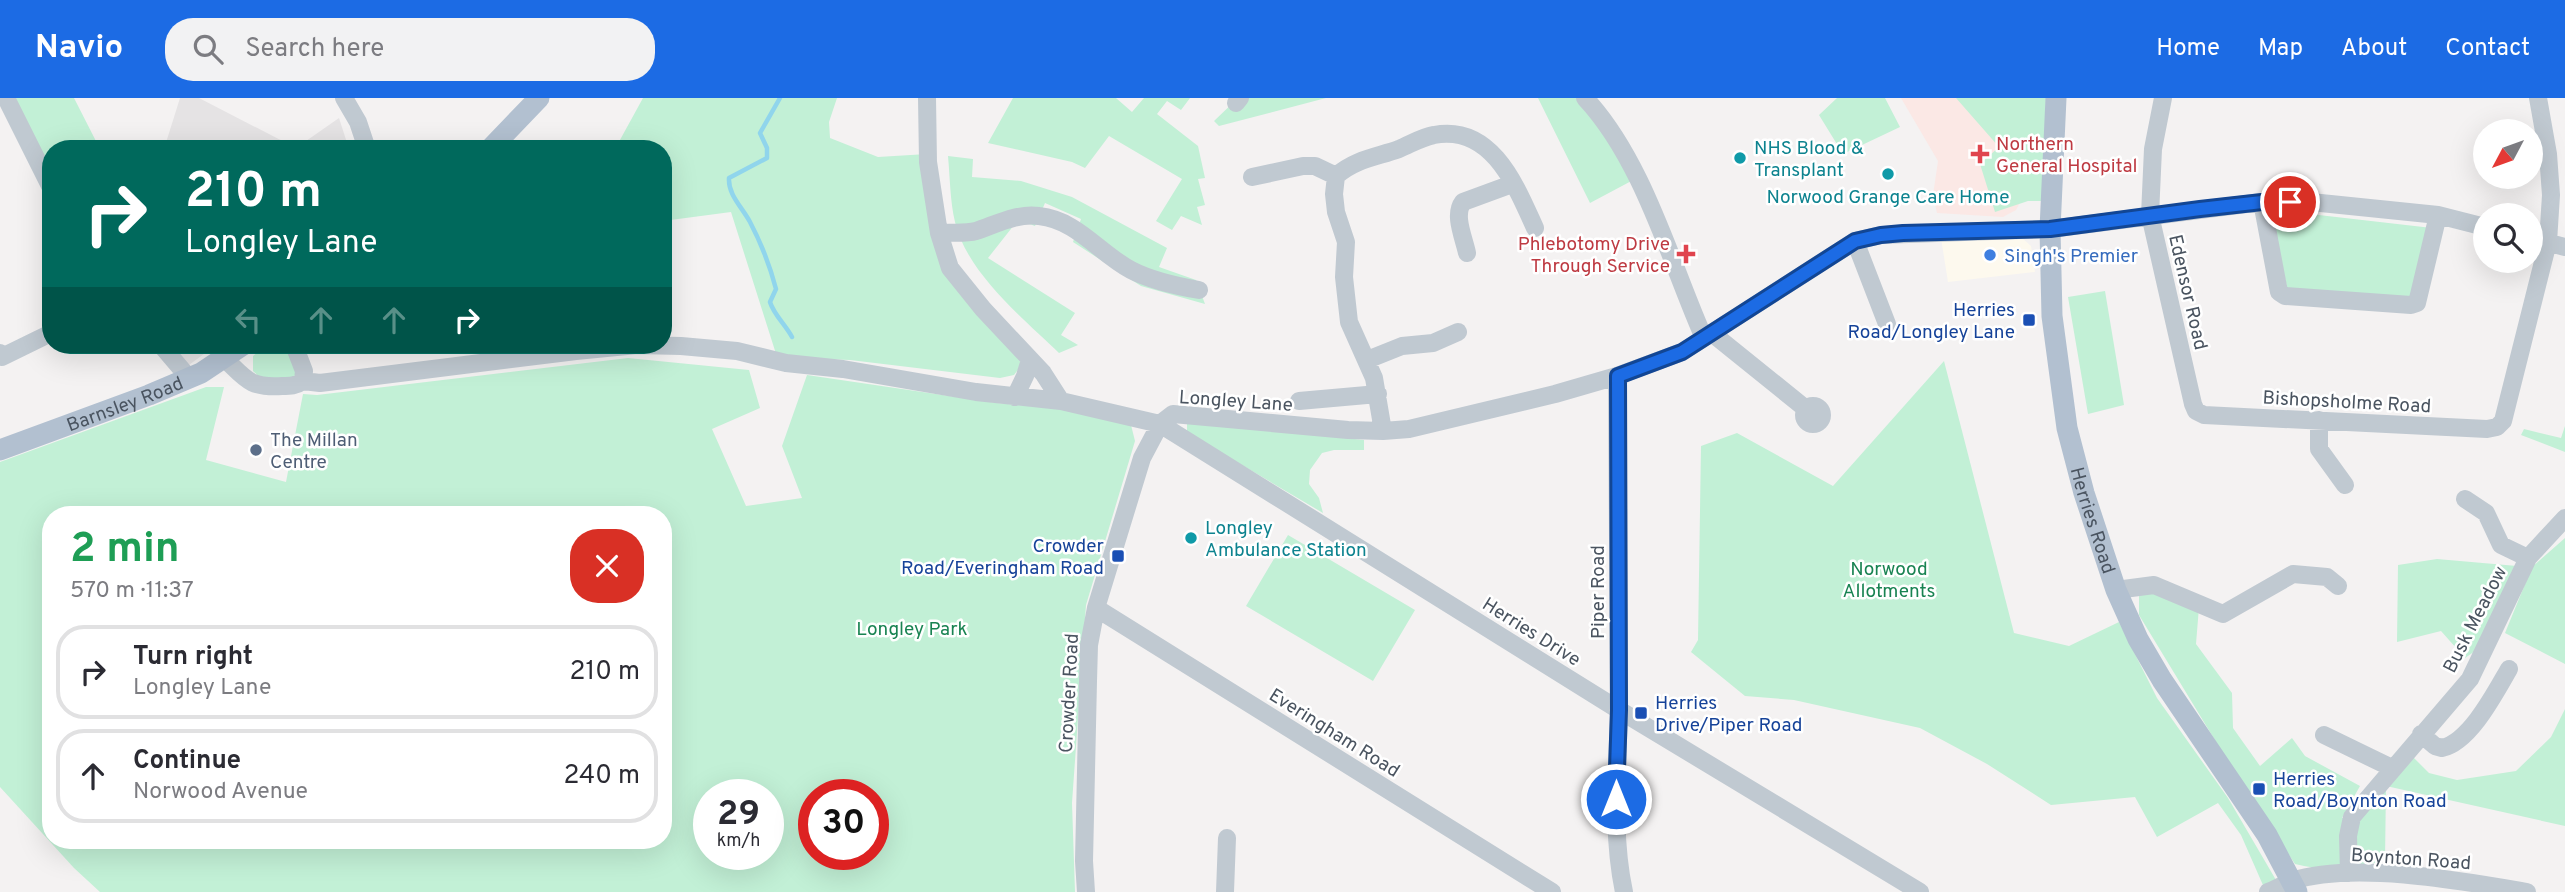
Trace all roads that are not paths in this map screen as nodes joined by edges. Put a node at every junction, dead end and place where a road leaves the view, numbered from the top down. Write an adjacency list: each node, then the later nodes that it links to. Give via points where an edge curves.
1 (6, 98): 11 (street)
2 (344, 98): 9 (street)
3 (539, 98): 10 (main road)
4 (927, 98): 21 (street, via 928,162)
5 (1585, 98): 28 (street, via 1616,138)
6 (2056, 98): 20 (main road, Herries Road)
7 (2162, 98): 16 (street, Edensor Road, via 2153,149)
8 (2538, 98): 23 (street, via 2552,195)
9 (363, 140)
10 (499, 140)
11 (42, 170)
12 (1336, 176): 13 (street, via 1303,166); 14 (street, via 1354,162 1446,134 1479,141 1493,153); 38 (street, via 1336,212 1346,242 1349,322)
13 (1252, 177)
14 (1512, 184): 19 (street); 24 (street, via 1463,201 1459,207)
15 (2262, 202): 16 (street, Longley Lane); 17 (street, Longley Lane, via 2311,202); 17 (street, via 2279,292 2285,296 2417,303)
16 (2150, 215): 20 (street, Longley Lane); 47 (street, Edensor Road)
17 (2438, 215): 18 (street, Longley Lane)
18 (2473, 223)
19 (1535, 228)
20 (2050, 229): 22 (street, Longley Lane, via 1903,233); 57 (main road, Herries Road, via 2052,316 2067,428)
21 (939, 233): 25 (street, via 974,232 1021,215 1051,218 1064,222 1131,270); 37 (street, via 950,268)
22 (1855, 241): 26 (street); 28 (street, Longley Lane)
23 (2548, 242): 48 (street, Bishopsholme Road, via 2503,421 2497,427)
24 (1467, 253)
25 (1199, 290)
26 (1886, 324)
27 (1458, 332): 38 (street)
28 (1709, 336): 39 (street, Longley Lane, via 1682,352); 46 (street)
29 (42, 337): 31 (street, via 2,357)
30 (672, 346): 43 (street, Longley Lane, via 737,351 786,363)
31 (0, 353)
32 (169, 354): 40 (street)
33 (230, 354): 36 (main road, Barnsley Road)
34 (297, 354): 41 (street)
35 (553, 354): 41 (street, Longley Lane, via 320,383)
36 (224, 358): 40 (main road, Barnsley Road); 41 (street, Longley Lane, via 256,386 297,386)
37 (1030, 360): 43 (street); 44 (street)
38 (1367, 360): 42 (street)
39 (1618, 376): 50 (street, Longley Lane, via 1409,429); 60 (street, Piper Road)
40 (190, 378): 51 (main road, Barnsley Road)
41 (303, 381)
42 (1378, 394): 45 (street); 50 (street)
43 (1014, 397): 44 (street, Longley Lane)
44 (1061, 401): 49 (street, Longley Lane)
45 (1300, 401)
46 (1806, 409)
47 (2196, 411): 48 (street, Bishopsholme Road)
48 (2319, 420): 52 (street, via 2319,449)
49 (1160, 424): 50 (street, Longley Lane, via 1173,414 1182,414); 58 (street, Crowder Road, via 1142,458); 60 (street, Herries Drive)
50 (1383, 431)
51 (0, 450)
52 (2345, 485)
53 (2465, 499): 55 (street, via 2486,513 2501,545)
54 (2565, 518): 55 (street, Busk Meadow)
55 (2528, 558): 61 (street, Busk Meadow, via 2470,679)
56 (2338, 586): 57 (street, via 2327,577 2293,574 2223,614 2154,585)
57 (2116, 590): 66 (main road, Herries Road, via 2162,680 2267,835)
58 (1096, 608): 68 (street, Crowder Road, via 1089,645); 70 (street, Everingham Road)
59 (2509, 670): 61 (street, via 2481,716 2456,741 2442,748)
60 (1619, 710): 71 (street, Piper Road, via 1617,845); 72 (street, Herries Drive)
61 (2421, 734): 63 (street, Busk Meadow)
62 (2324, 735): 63 (street)
63 (2392, 768): 65 (street, Busk Meadow, via 2352,817)
64 (1227, 838): 69 (street)
65 (2349, 873): 66 (street, Boynton Road); 67 (street, Boynton Road, via 2419,876)
66 (2295, 886): 73 (street, Boynton Road)
67 (2492, 889): 74 (street, Boynton Road)
68 (1086, 892)
69 (1229, 892)
70 (1552, 892)
71 (1624, 892)
72 (1920, 892)
73 (2267, 892)
74 (2527, 892)

